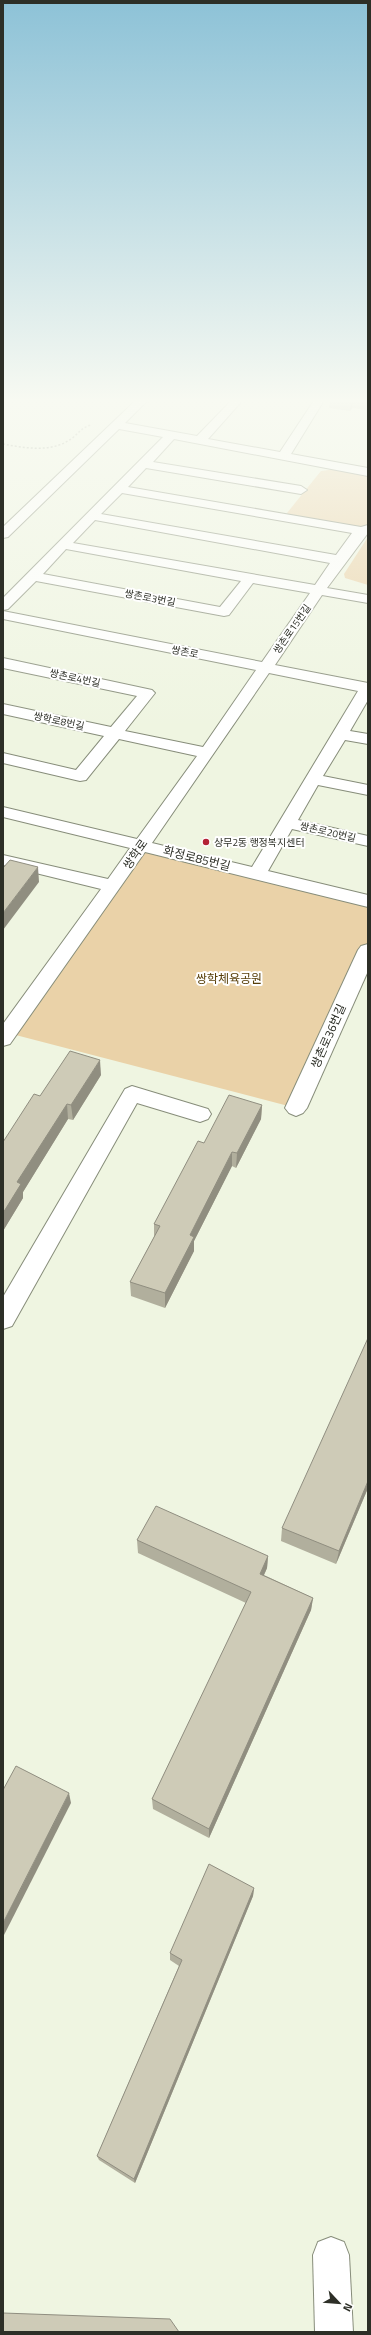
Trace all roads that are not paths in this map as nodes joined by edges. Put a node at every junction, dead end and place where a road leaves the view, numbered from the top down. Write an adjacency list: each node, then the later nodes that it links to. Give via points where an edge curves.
1 (21, 511): 7 (street)
2 (97, 511): 5 (street)
3 (245, 511): 6 (street)
4 (285, 511): 6 (street)
5 (92, 516): 10 (street); 11 (street)
6 (280, 517): 8 (street)
7 (9, 522): 9 (street)
8 (364, 530): 11 (street, 쌍촌로15번길)
9 (3, 534)
10 (64, 545): 12 (street); 13 (street)
11 (339, 560): 14 (street, 쌍촌로15번길)
12 (33, 576): 13 (street, 쌍촌로3번길, via 224,612); 16 (street)
13 (250, 578): 14 (street)
14 (319, 590): 15 (street); 19 (street, 쌍촌로15번길)
15 (368, 599)
16 (3, 606)
17 (3, 615): 19 (street, 쌍촌로)
18 (3, 663): 22 (street, 쌍촌로4번길, via 147,693)
19 (265, 668): 20 (street, 쌍촌로); 25 (street, 쌍학로)
20 (367, 688): 23 (street, 쌍촌로20번길)
21 (3, 709): 22 (street, 쌍학로8번길)
22 (115, 733): 25 (street, 쌍학로8번길); 26 (street, via 80,776)
23 (340, 734): 24 (street); 27 (street, 쌍촌로20번길)
24 (368, 739)
25 (207, 753): 32 (street, 쌍학로)
26 (3, 758)
27 (314, 779): 28 (street); 30 (street, 쌍촌로20번길)
28 (368, 790)
29 (3, 812): 32 (street, 화정로85번길)
30 (288, 823): 31 (street, 쌍촌로20번길); 34 (street, 쌍촌로20번길)
31 (368, 841)
32 (142, 845): 34 (street, 화정로85번길); 35 (street, 쌍학로)
33 (3, 860): 35 (street)
34 (258, 873): 36 (street, 화정로85번길)
35 (112, 886): 39 (street, 쌍학로)
36 (368, 900)
37 (368, 950): 38 (street, 쌍촌로36번길)
38 (361, 980): 40 (street, 쌍촌로36번길)
39 (3, 1040)
40 (296, 1108)
41 (200, 1114): 42 (street, via 132,1094)
42 (3, 1319)
43 (331, 2255): 44 (street)
44 (334, 2332)

